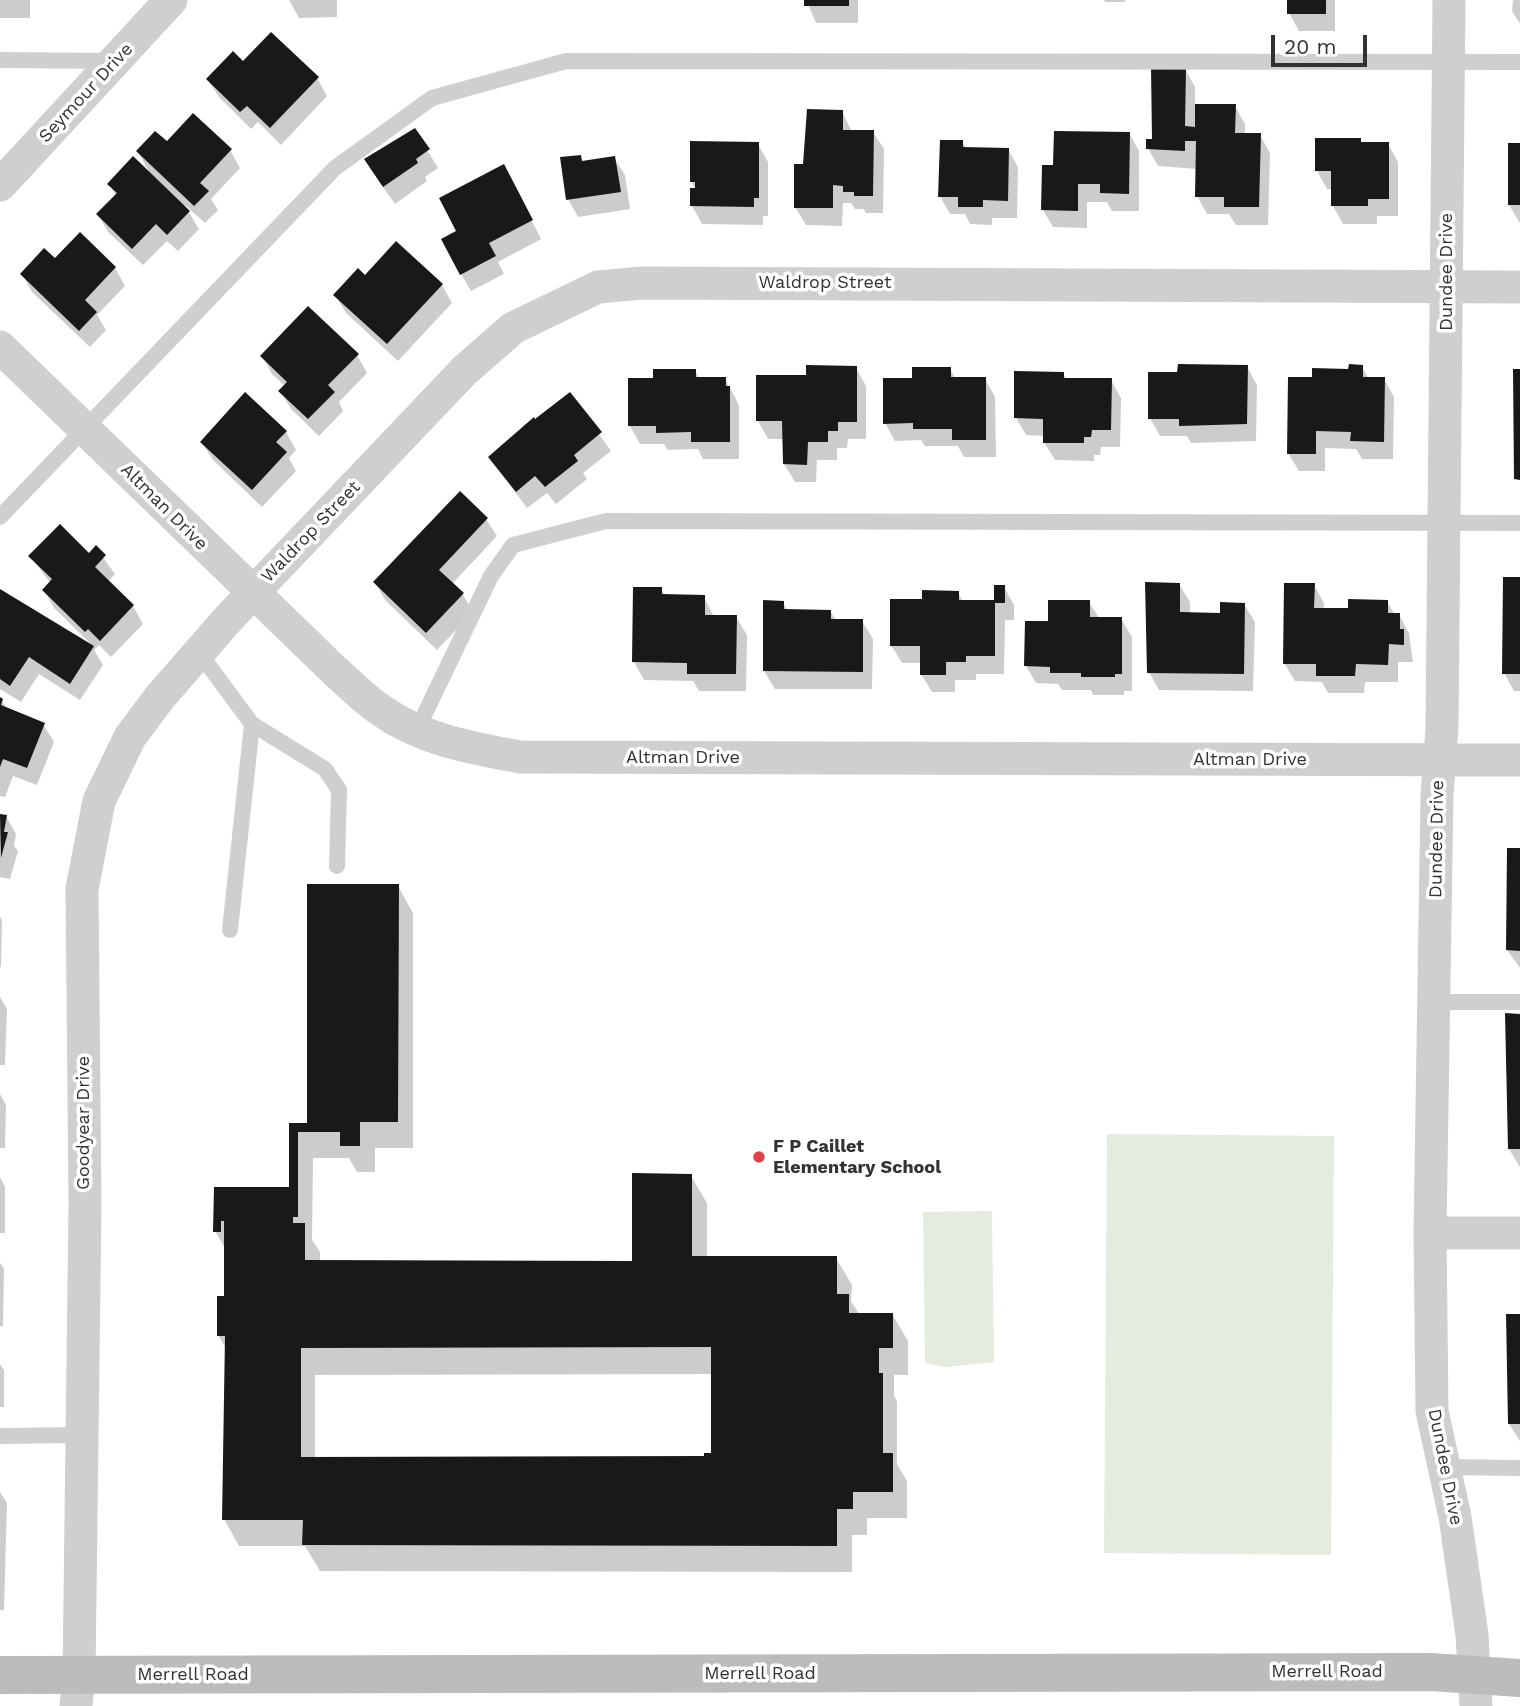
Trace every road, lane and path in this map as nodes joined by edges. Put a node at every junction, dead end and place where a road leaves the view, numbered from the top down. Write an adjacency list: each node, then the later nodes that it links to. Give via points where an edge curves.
1 (171, 0): 4 (street, Seymour Drive)
2 (1449, 0): 5 (street, Dundee Drive)
3 (0, 60): 4 (lane)
4 (116, 61): 7 (street, Seymour Drive)
5 (1450, 62): 6 (lane); 8 (street, Dundee Drive); 11 (lane, via 566,61 432,98 335,168)
6 (1520, 62)
7 (0, 185)
8 (1447, 286): 9 (street, Waldrop Street); 13 (street, Dundee Drive); 15 (street, Waldrop Street, via 643,283 598,288 513,328 464,371)
9 (1520, 286)
10 (0, 347): 11 (street, Altman Drive)
11 (86, 429): 12 (lane); 15 (street, Altman Drive)
12 (0, 517)
13 (1445, 522): 14 (lane); 18 (lane, via 606,521 513,545 491,576); 19 (street, Dundee Drive)
14 (1520, 523)
15 (251, 594): 16 (street, Goodyear Drive); 18 (street, Altman Drive, via 382,711)
16 (198, 652): 17 (lane); 27 (street, Goodyear Drive, via 130,737 99,802 89,841 82,889)
17 (252, 724): 21 (lane, via 326,769 339,790); 22 (lane)
18 (417, 730): 19 (street, Altman Drive, via 456,745 520,757)
19 (1439, 760): 20 (street, Altman Drive); 23 (street, Dundee Drive)
20 (1520, 760)
21 (337, 866)
22 (230, 930)
23 (1433, 1002): 24 (lane); 25 (street, Dundee Drive)
24 (1520, 1002)
25 (1430, 1233): 26 (street); 29 (street, Dundee Drive, via 1432,1411)
26 (1520, 1233)
27 (82, 1435): 28 (lane); 34 (street, Goodyear Drive)
28 (0, 1436)
29 (1445, 1467): 30 (lane); 33 (street, Dundee Drive)
30 (1520, 1468)
31 (0, 1675): 34 (street, Merrell Road)
32 (1520, 1678): 33 (street, Merrell Road)
33 (1476, 1690): 34 (street, Merrell Road)
34 (77, 1691)

